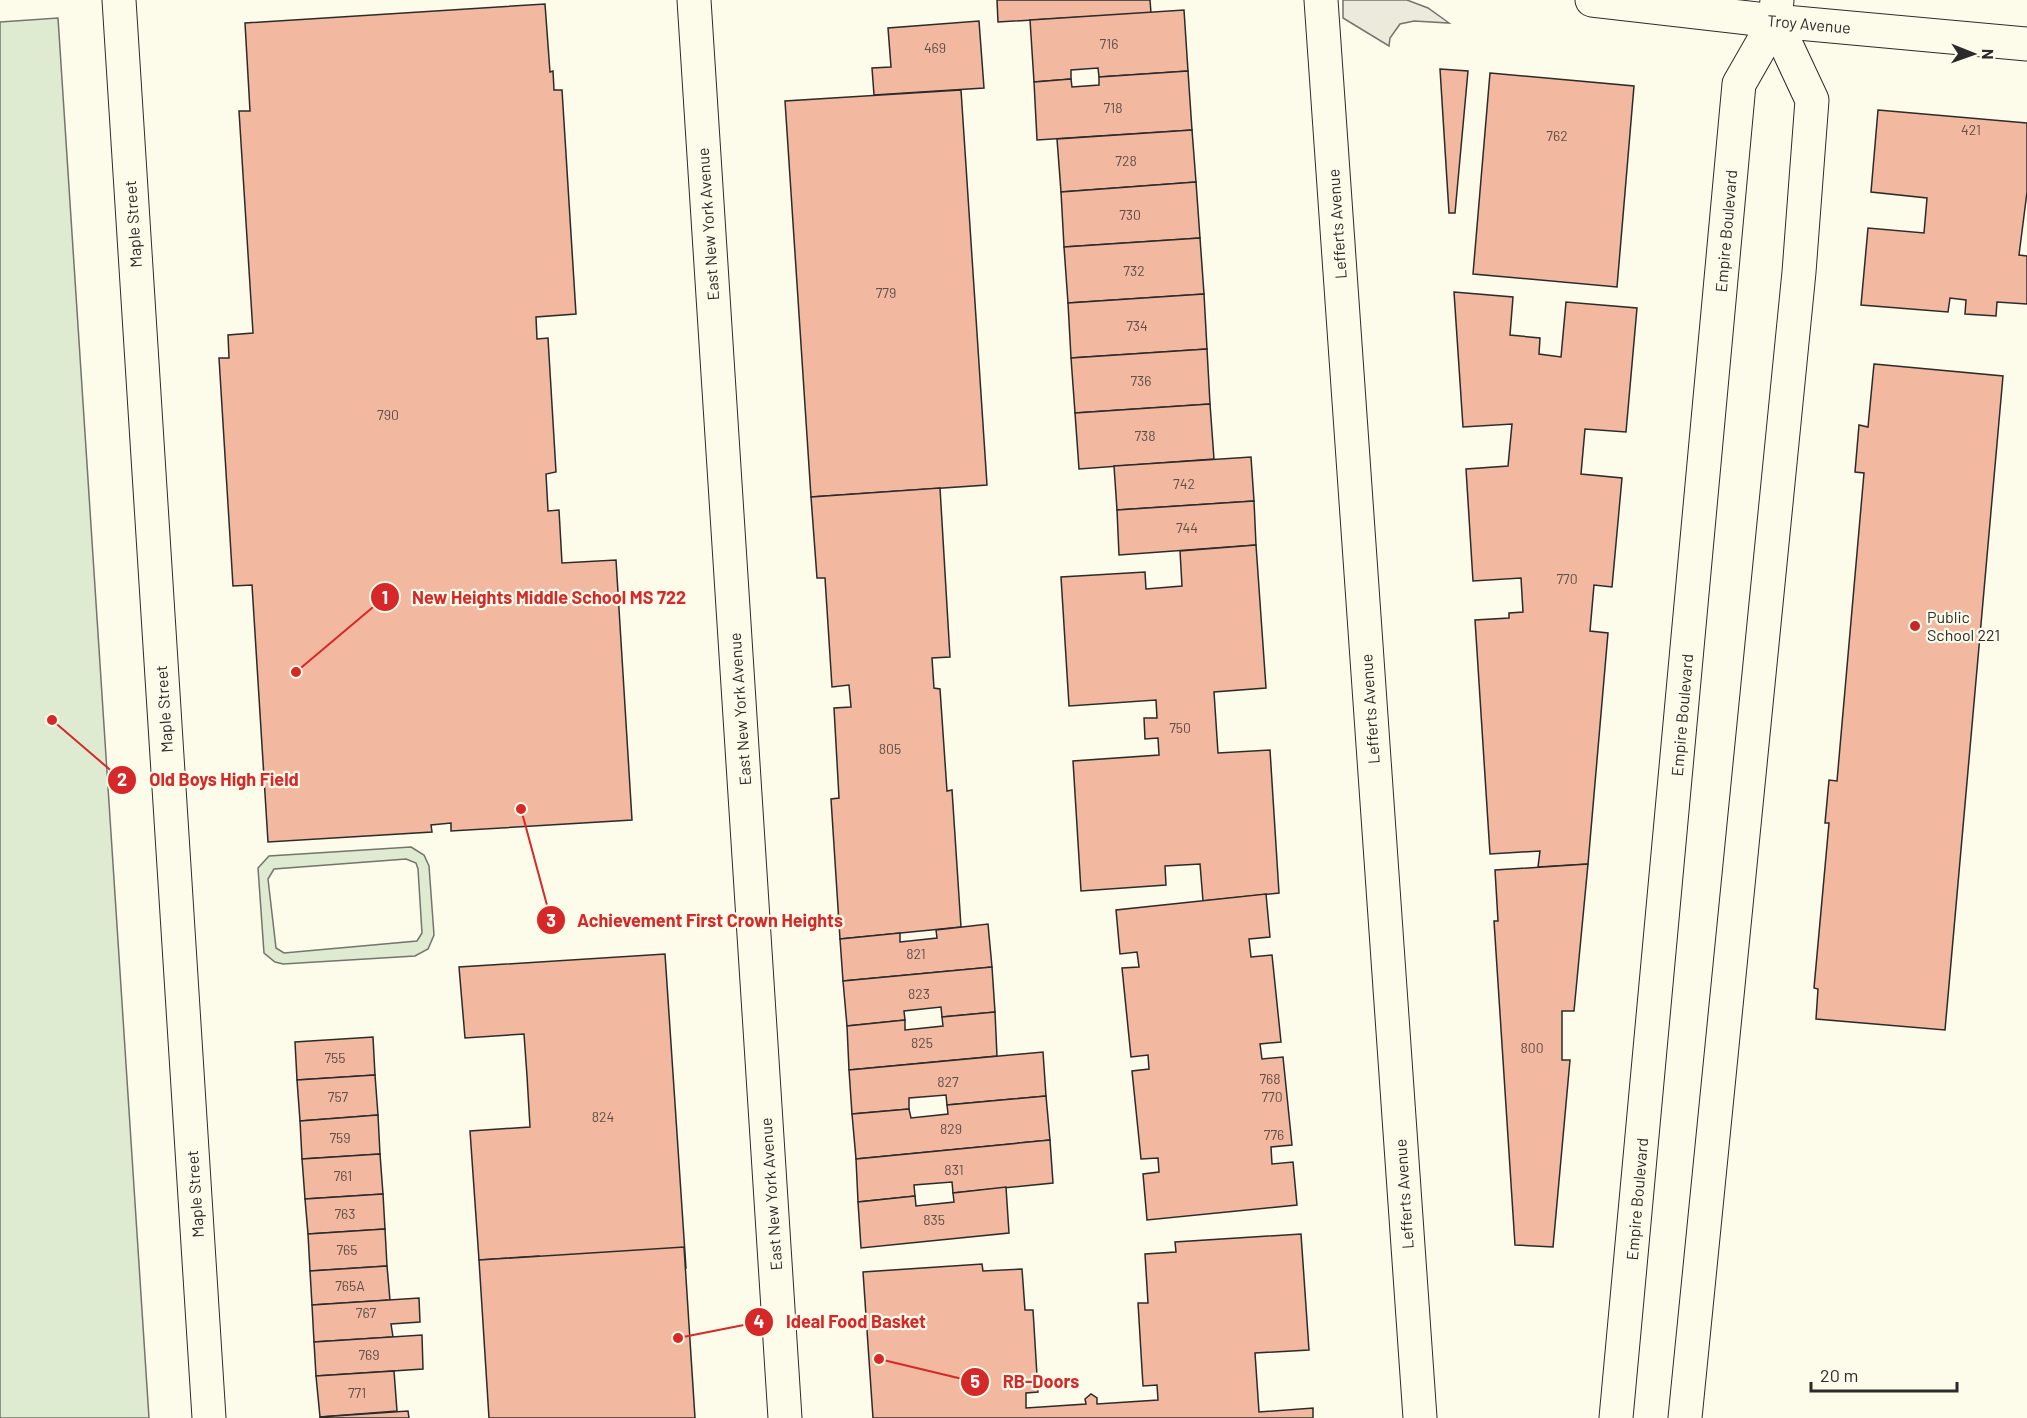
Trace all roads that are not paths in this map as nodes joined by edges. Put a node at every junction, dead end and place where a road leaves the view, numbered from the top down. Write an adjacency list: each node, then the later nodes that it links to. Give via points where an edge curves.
1 (119, 0): 7 (main road, Maple Street)
2 (694, 0): 8 (main road, East New York Avenue)
3 (1322, 0): 9 (main road, Lefferts Avenue)
4 (1592, 0): 5 (main road, Troy Avenue)
5 (1776, 11): 6 (main road, Troy Avenue); 10 (main road, Empire Boulevard, via 1739,84); 11 (main road, via 1812,99 1798,283)
6 (2027, 44)
7 (209, 1418)
8 (785, 1418)
9 (1419, 1418)
10 (1616, 1418)
11 (1684, 1418)

